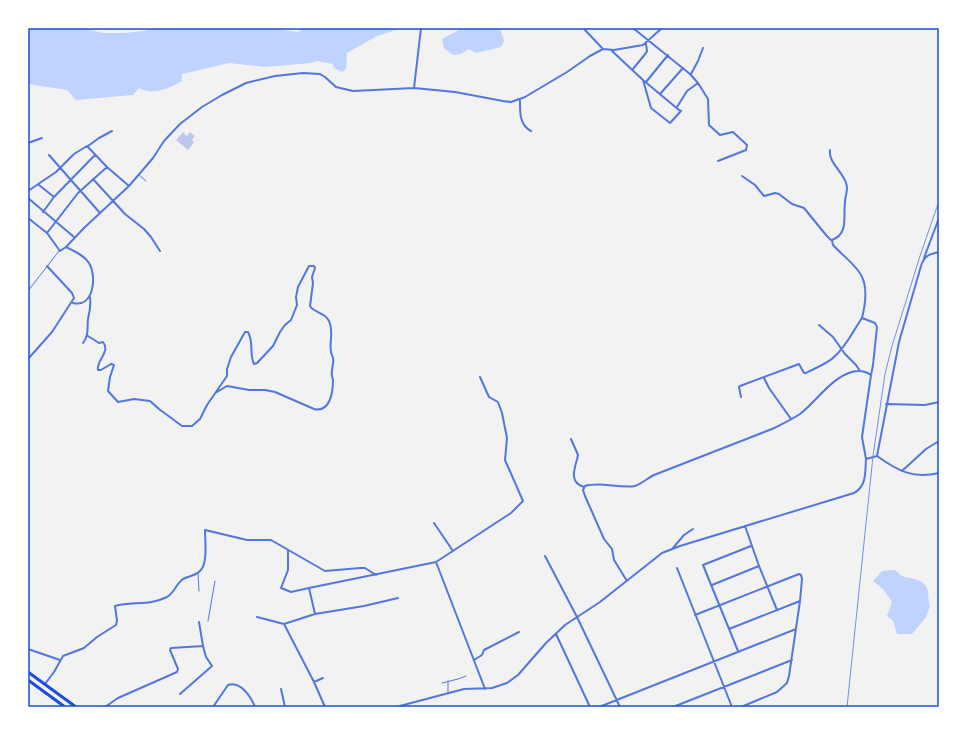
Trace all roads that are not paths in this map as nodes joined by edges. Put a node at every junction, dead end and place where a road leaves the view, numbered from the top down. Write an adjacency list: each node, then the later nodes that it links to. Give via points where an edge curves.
1 (421, 28): 17 (street)
2 (633, 28): 5 (street)
3 (662, 28): 5 (street)
4 (585, 30): 8 (street)
5 (650, 41): 6 (street); 10 (street)
6 (646, 44): 9 (street); 12 (street, via 646,53)
7 (703, 48): 13 (street)
8 (603, 49): 9 (street); 19 (street)
9 (611, 51): 12 (street)
10 (668, 55): 11 (street); 15 (street)
11 (683, 68): 13 (street); 18 (street)
12 (632, 70): 14 (street)
13 (690, 74): 16 (street)
14 (643, 80): 15 (street); 20 (street, via 651,108 668,124 681,111)
15 (646, 82): 18 (street)
16 (698, 83): 20 (street, via 687,91); 29 (street, via 708,99 709,124 720,135 733,132 744,141 747,148)
17 (414, 88): 19 (street, via 455,92 506,102); 32 (street, via 353,91 336,87 320,74 303,73 246,83 188,116)
18 (660, 94): 20 (street)
19 (520, 100): 22 (street, via 523,125)
20 (677, 108)
21 (112, 131): 25 (street)
22 (531, 131)
23 (42, 138): 24 (street)
24 (28, 142)
25 (88, 146): 28 (street); 30 (street, via 71,156)
26 (830, 150): 51 (street, via 831,159 846,181 847,190 844,227 839,237)
27 (49, 155): 30 (street)
28 (95, 155): 31 (street); 34 (street)
29 (718, 161)
30 (61, 167): 34 (street); 37 (street)
31 (107, 168): 35 (street); 38 (street)
32 (139, 175): 36 (lane); 38 (street)
33 (742, 176): 51 (street, via 755,185 764,196 779,194 792,204 804,208)
34 (71, 179): 39 (street); 41 (street)
35 (93, 179): 39 (street); 43 (street)
36 (146, 181)
37 (39, 185): 40 (street); 41 (street)
38 (129, 186): 43 (street)
39 (80, 191): 45 (street); 48 (street)
40 (28, 192)
41 (54, 197): 44 (street)
42 (28, 198): 44 (street)
43 (113, 202): 45 (street); 54 (street, via 144,229)
44 (43, 212): 48 (street)
45 (100, 213): 50 (street)
46 (28, 218): 49 (street)
47 (939, 218): 56 (street)
48 (56, 222): 49 (street); 50 (street)
49 (47, 233): 53 (street)
50 (74, 237): 52 (street)
51 (832, 240): 61 (street, via 833,245 862,276 865,294)
52 (66, 247): 53 (street); 59 (street, via 83,256 89,263 94,283)
53 (60, 251): 57 (lane)
54 (160, 251)
55 (939, 252): 56 (street)
56 (923, 259): 74 (street, via 902,332)
57 (47, 266): 58 (lane); 60 (street, via 73,294)
58 (28, 291)
59 (90, 296): 60 (street, via 80,303); 63 (street)
60 (72, 302): 66 (street, via 52,332)
61 (862, 318): 65 (street); 68 (street, via 876,325)
62 (819, 324): 65 (street)
63 (88, 336): 64 (street); 71 (street, via 98,343 103,342 106,349 98,369 114,365 108,391 118,402 150,401 182,426 190,427 200,419)
64 (84, 343)
65 (842, 348): 67 (street); 70 (street, via 831,360 806,373 799,364)
66 (28, 359)
67 (860, 371): 68 (street); 75 (street, via 835,381)
68 (871, 375): 79 (street, via 862,437)
69 (480, 377): 89 (street, via 489,397 498,402 502,413 507,438 505,460 523,501 511,513)
70 (764, 378): 72 (street, via 739,387); 75 (street)
71 (217, 392): 71 (street, via 227,376 231,357 245,332 250,336 254,364 273,346 293,315 297,305 299,284 310,266 314,266 310,306 327,318 332,334 332,385 327,405 317,410 265,390 227,386)
72 (741, 397)
73 (939, 402): 74 (street, via 925,405)
74 (886, 404): 78 (street)
75 (791, 419): 82 (street, via 654,475 638,485 592,484)
76 (571, 439): 82 (street, via 578,455 574,477 579,485)
77 (939, 441): 80 (street)
78 (877, 456): 79 (street); 80 (street)
79 (866, 459): 84 (street, via 864,481 859,491)
80 (902, 471): 81 (street, via 922,476)
81 (939, 473)
82 (584, 487): 97 (street, via 585,496 604,539)
83 (434, 523): 89 (street)
84 (745, 526): 86 (street); 87 (street)
85 (693, 529): 87 (street)
86 (751, 546): 92 (street); 98 (street, via 703,564)
87 (672, 549): 97 (street, via 662,553)
88 (288, 551): 94 (street, via 271,540 247,540 206,530 205,561); 95 (street, via 325,571 365,568); 100 (street, via 288,570 281,588 291,592)
89 (453, 551): 91 (street)
90 (545, 556): 109 (street)
91 (436, 562): 95 (street); 121 (street)
92 (759, 566): 98 (street); 99 (street)
93 (677, 568): 107 (street)
94 (198, 573): 101 (lane); 120 (street, via 183,580 171,594 162,599 145,604 115,606 115,627 84,648 67,654)
95 (376, 575): 100 (street)
96 (216, 581): 110 (lane)
97 (627, 581): 109 (street)
98 (711, 585): 104 (street)
99 (767, 586): 103 (street, via 799,574 802,579); 104 (street); 105 (street)
100 (309, 588): 106 (street)
101 (199, 591)
102 (398, 598): 106 (street)
103 (800, 600): 105 (street); 114 (street)
104 (719, 605): 107 (street); 113 (street)
105 (777, 610): 113 (street)
106 (315, 614): 112 (street)
107 (695, 615): 123 (street)
108 (257, 617): 112 (street)
109 (577, 617): 116 (street); 137 (street)
110 (208, 621)
111 (199, 622): 117 (street)
112 (284, 624): 129 (street)
113 (728, 629): 119 (street)
114 (796, 629): 119 (street); 122 (street)
115 (519, 632): 121 (street, via 484,650 482,655)
116 (556, 634): 134 (street, via 512,679 502,686); 147 (street)
117 (203, 646): 135 (street, via 212,666); 141 (street, via 171,648 177,672 118,698)
118 (28, 649): 120 (street)
119 (738, 652): 123 (street)
120 (60, 660): 131 (street)
121 (474, 660): 134 (street)
122 (792, 660): 132 (street); 152 (street, via 790,676 783,688)
123 (714, 662): 132 (street); 137 (street)
124 (28, 672): 131 (main road)
125 (466, 676): 128 (lane)
126 (323, 678): 129 (street)
127 (28, 680): 139 (main road)
128 (448, 681): 130 (lane); 136 (lane)
129 (314, 682): 145 (street)
130 (442, 683)
131 (45, 684): 140 (main road)
132 (724, 687): 150 (street); 151 (street)
133 (281, 689): 144 (street)
134 (485, 689): 136 (street, via 470,688)
135 (180, 694)
136 (448, 694): 138 (street)
137 (617, 700): 148 (street); 149 (street)
138 (408, 706): 146 (street)
139 (65, 707)
140 (76, 707)
141 (105, 707)
142 (213, 707): 143 (street, via 231,684 236,684 248,693)
143 (255, 707)
144 (285, 707)
145 (325, 707)
146 (396, 707)
147 (590, 707)
148 (600, 707)
149 (620, 707)
150 (673, 707)
151 (732, 707)
152 (741, 707)

